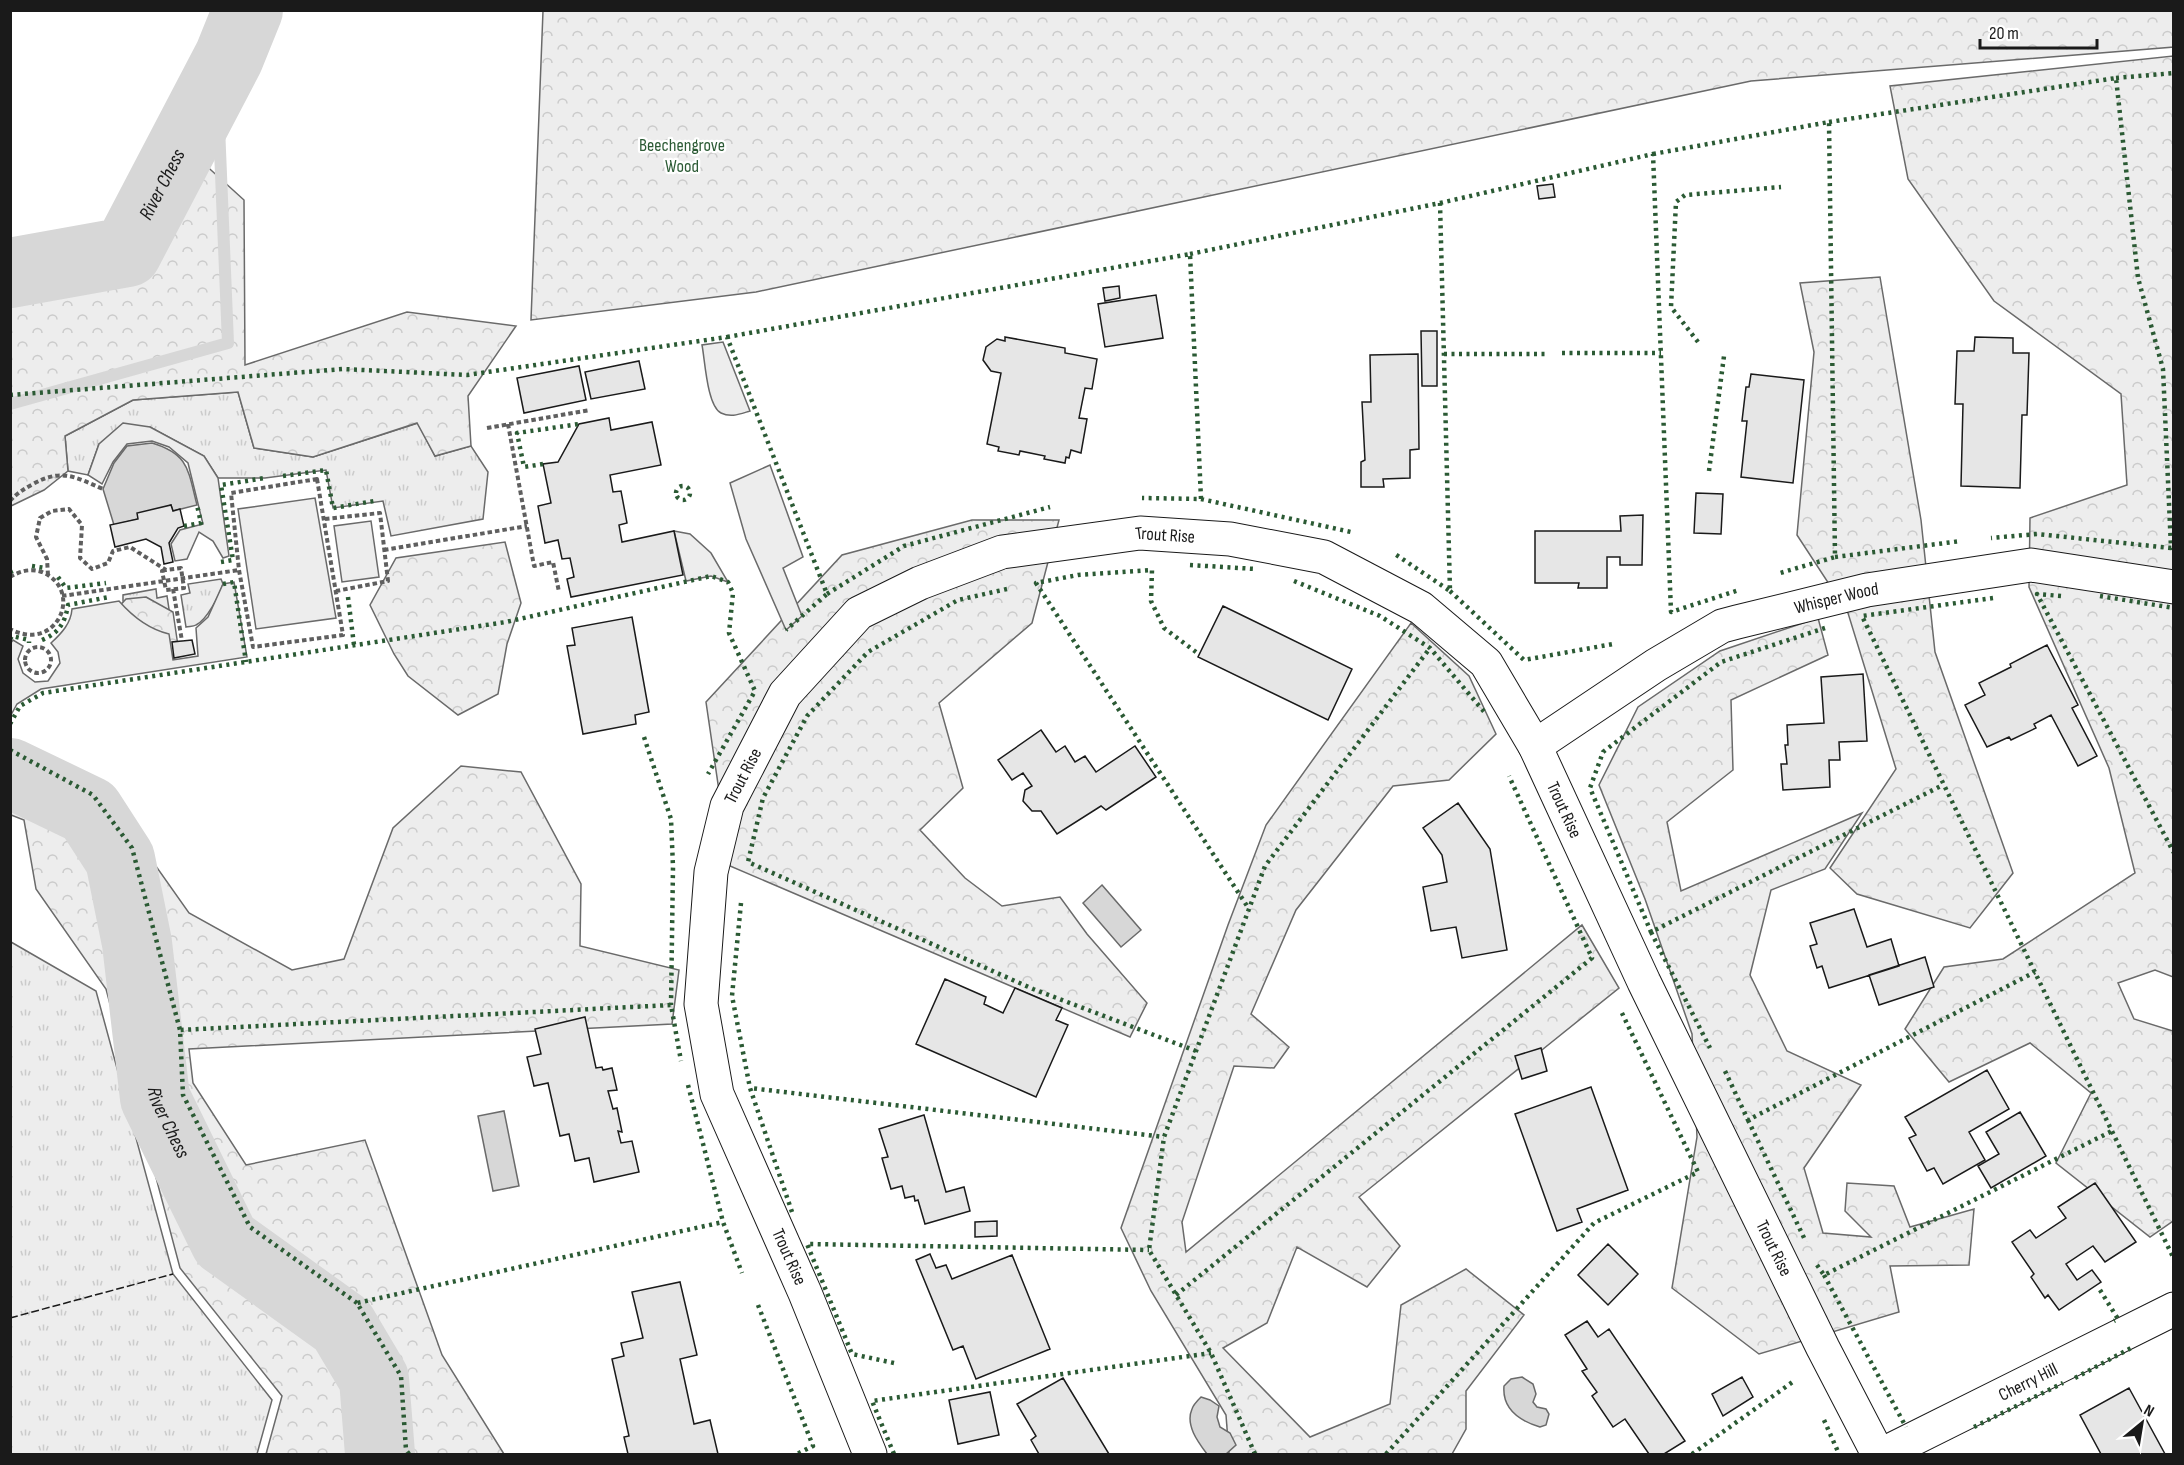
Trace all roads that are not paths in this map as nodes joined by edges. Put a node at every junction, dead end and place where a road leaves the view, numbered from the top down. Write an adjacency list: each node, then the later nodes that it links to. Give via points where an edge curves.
1 (2174, 586): 2 (street, Whisper Wood, via 2031,565 1867,590 1737,622 1722,626 1656,665)
2 (1535, 746): 4 (street, Trout Rise, via 1486,663 1421,608 1324,557 1230,539 1140,534 1002,552 859,613 809,666 785,694 727,806 711,872 701,1004 717,1094 805,1293); 5 (street, Trout Rise, via 1644,982)
3 (2174, 1309): 6 (street, Cherry Hill)
4 (870, 1455)
5 (1878, 1455)
6 (1883, 1455)

